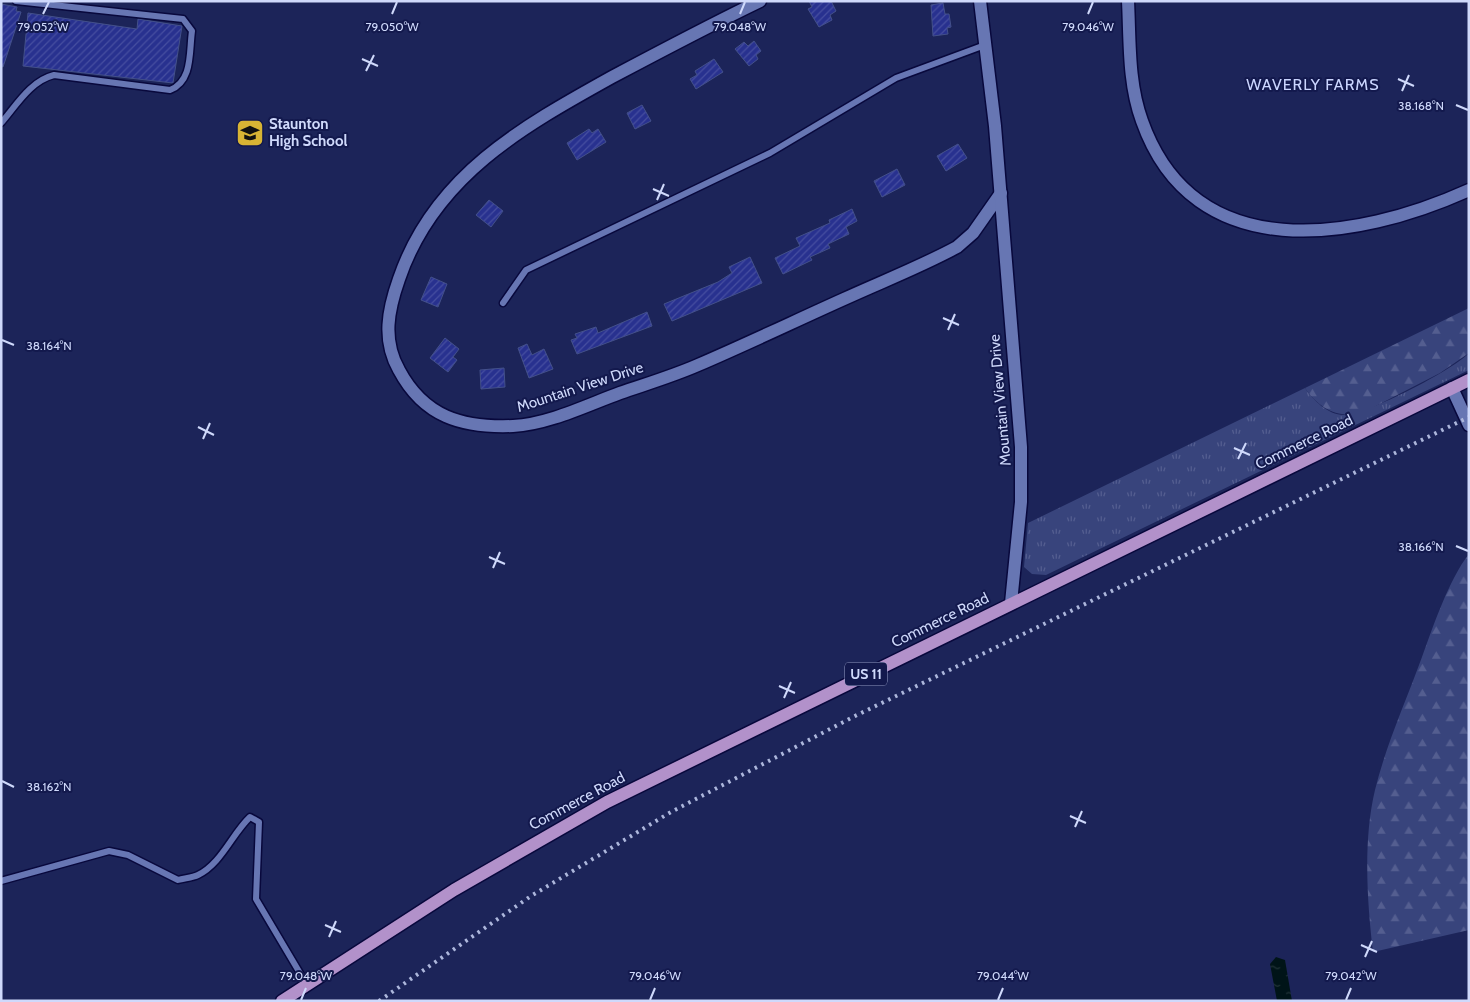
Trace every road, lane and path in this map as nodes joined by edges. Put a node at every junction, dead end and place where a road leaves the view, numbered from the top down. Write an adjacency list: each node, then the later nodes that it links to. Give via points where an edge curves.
1 (16, 1): 6 (lane, via 183,19 192,31 187,74 184,82 170,90 54,76 45,78 30,89)
2 (760, 1): 8 (street, Mountain View Drive, via 540,118 481,160 434,208 406,261 388,313 394,362 427,406 455,421 519,425 579,408 697,366 957,247 973,233)
3 (980, 1): 5 (street, Mountain View Drive)
4 (1128, 1): 7 (street, via 1133,90 1145,130 1174,177 1190,193 1216,210 1268,229 1312,232 1390,218)
5 (985, 45): 8 (street, Mountain View Drive); 9 (lane, via 896,78 770,153 526,270)
6 (1, 123)
7 (1469, 190)
8 (1001, 193): 13 (street, Mountain View Drive, via 1021,447 1021,502)
9 (503, 303)
10 (1469, 380): 11 (main road, Commerce Road / US 11)
11 (1452, 388): 12 (street); 13 (main road, Commerce Road / US 11)
12 (1469, 425)
13 (1011, 603): 15 (main road, Commerce Road / US 11, via 607,802 454,890)
14 (1, 881): 15 (lane, via 109,851 128,855 178,880 198,875 216,860 238,827 250,817 260,822 256,899)
15 (307, 984): 16 (main road, Commerce Road / US 11)
16 (282, 1001)

